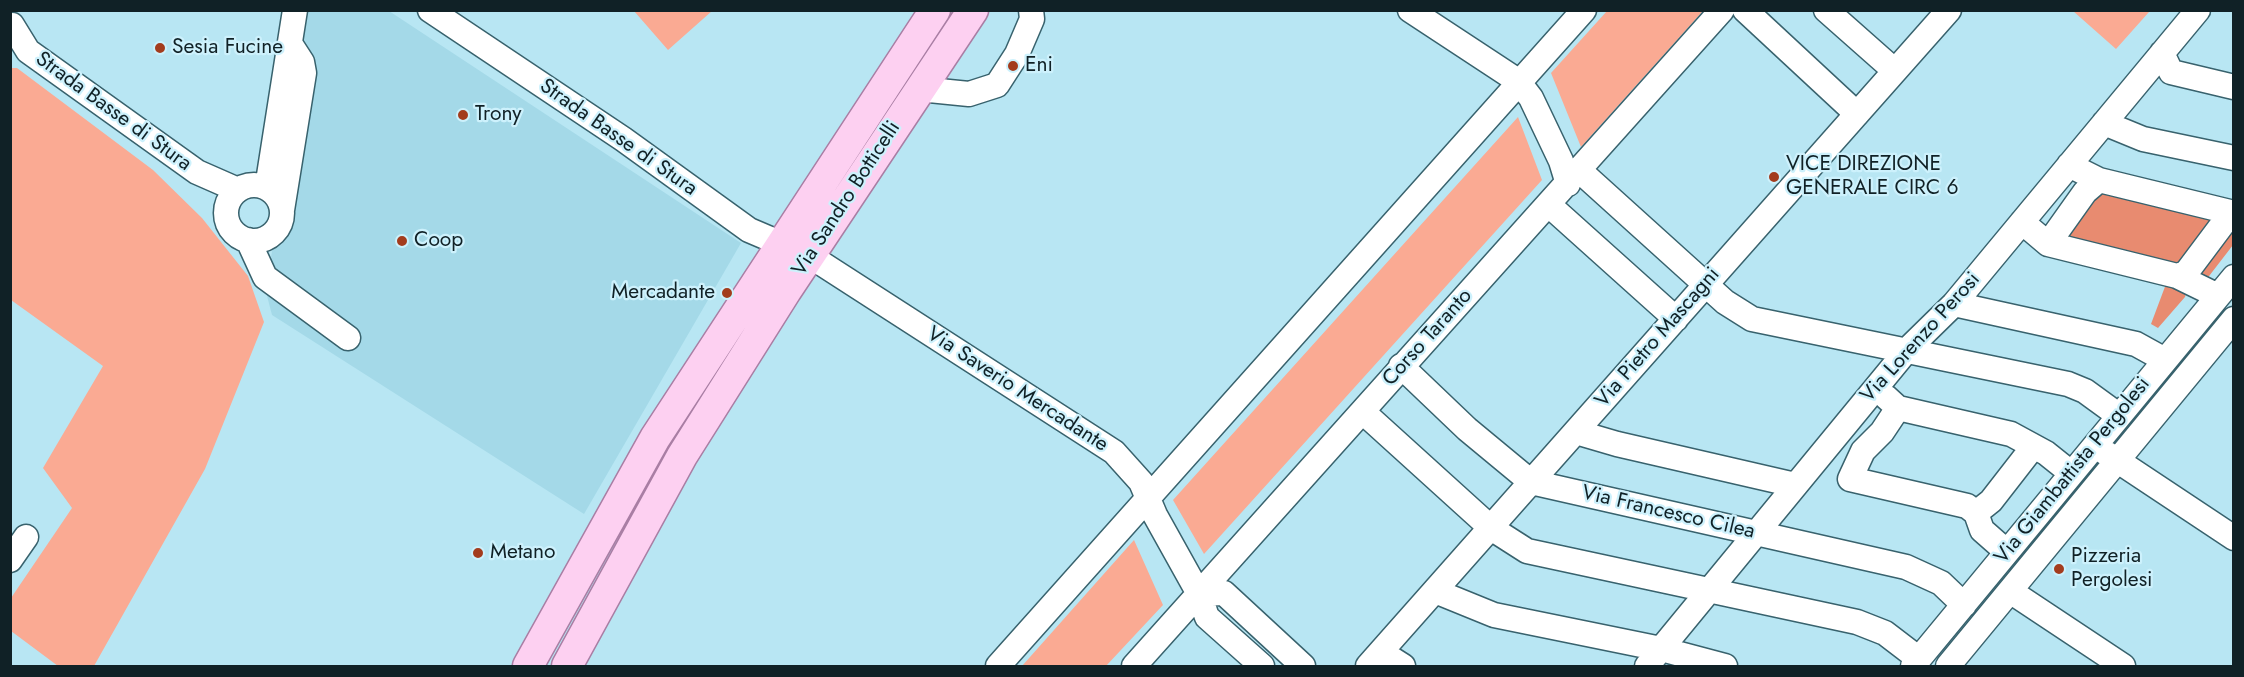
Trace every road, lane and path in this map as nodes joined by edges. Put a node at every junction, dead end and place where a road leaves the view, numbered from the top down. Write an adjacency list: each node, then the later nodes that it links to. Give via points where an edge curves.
1 (430, 10): 34 (street, Strada Basse di Stura, via 623,139 749,230)
2 (935, 10): 34 (main road, Via Sandro Botticelli)
3 (973, 10): 20 (main road, Via Sandro Botticelli)
4 (1031, 10): 20 (street, via 1032,19 1017,54 997,85 969,94)
5 (1410, 10): 18 (street)
6 (1584, 10): 18 (street)
7 (1722, 10): 25 (street, Corso Taranto)
8 (1745, 10): 21 (street)
9 (1826, 10): 17 (street)
10 (1948, 10): 17 (street, Via Pietro Mascagni)
11 (2198, 10): 16 (street, Via Lorenzo Perosi)
12 (296, 12): 14 (street)
13 (11, 23): 15 (street)
14 (291, 45): 26 (street); 29 (street, via 304,73)
15 (19, 50): 27 (street, Strada Basse di Stura)
16 (2162, 53): 19 (street, via 2171,72); 22 (street, Via Lorenzo Perosi)
17 (1895, 71): 21 (street, Via Pietro Mascagni)
18 (1518, 81): 25 (street); 61 (street)
19 (2234, 87)
20 (920, 89): 35 (main road, Via Sandro Botticelli)
21 (1857, 114): 38 (street, Via Pietro Mascagni)
22 (2104, 123): 23 (street, via 2143,139); 24 (street, Via Lorenzo Perosi)
23 (2234, 158)
24 (2083, 172): 30 (street); 31 (street, Via Lorenzo Perosi); 33 (street, via 2085,192)
25 (1574, 178): 28 (street, Corso Taranto); 38 (street)
26 (267, 188): 27 (street, via 253,185); 29 (street)
27 (233, 199): 32 (street, via 227,217 234,232)
28 (1549, 205): 41 (street); 47 (street, Corso Taranto)
29 (282, 210): 32 (street, via 279,225)
30 (2232, 213): 37 (street, via 2186,273)
31 (2022, 222): 33 (street); 40 (street, Via Lorenzo Perosi)
32 (258, 238): 43 (street, via 265,277)
33 (2048, 244): 37 (street)
34 (781, 245): 35 (street, Strada Basse di Stura); 45 (main road, Via Sandro Botticelli)
35 (810, 256): 48 (main road, Via Sandro Botticelli); 61 (street, Via Saverio Mercadante, via 1114,452 1141,482)
36 (2234, 277): 39 (street, Via Giambattista Pergolesi)
37 (2186, 280): 39 (street)
38 (1706, 285): 41 (street, Via Pietro Mascagni); 44 (street, via 1752,319)
39 (2218, 296): 46 (street, Via Giambattista Pergolesi)
40 (1954, 304): 44 (street, Via Lorenzo Perosi); 46 (street, via 2136,344)
41 (1676, 319): 52 (street, Via Pietro Mascagni)
42 (2234, 319): 55 (street, Via Giambattista Pergolesi)
43 (348, 338)
44 (1907, 350): 49 (street, Via Lorenzo Perosi); 51 (street, via 2076,387)
45 (710, 352): 77 (street, Via Sandro Botticelli, via 683,368 642,432); 78 (main road, Via Sandro Botticelli, via 655,438)
46 (2165, 360): 51 (street, Via Giambattista Pergolesi)
47 (1401, 366): 50 (street, Corso Taranto); 59 (street, Via Francesco Cilea, via 1467,429)
48 (724, 389): 79 (main road, Via Sandro Botticelli, via 682,456); 80 (street, Via Sandro Botticelli, via 713,427)
49 (1888, 398): 54 (street, via 2011,434); 56 (street, Via Lorenzo Perosi); 58 (street, via 1882,432 1863,451)
50 (1363, 412): 63 (street); 72 (street, Corso Taranto)
51 (2118, 415): 53 (street, Via Giambattista Pergolesi)
52 (1576, 432): 59 (street, Via Pietro Mascagni); 60 (street)
53 (2093, 445): 55 (street); 57 (street, Via Giambattista Pergolesi)
54 (2040, 450): 57 (street); 62 (street, via 1991,501)
55 (2116, 460): 66 (street); 71 (street, Via Giambattista Pergolesi)
56 (1812, 465): 58 (street); 60 (street, Via Lorenzo Perosi)
57 (2071, 473): 67 (street, Via Giambattista Pergolesi)
58 (1850, 479): 62 (street, via 1967,506)
59 (1531, 482): 63 (street, Via Pietro Mascagni); 64 (street, Via Francesco Cilea)
60 (1795, 485): 64 (street, Via Lorenzo Perosi)
61 (1149, 498): 72 (street, Via Saverio Mercadante); 81 (street)
62 (1979, 522): 67 (street)
63 (1491, 528): 69 (street, Via Pietro Mascagni); 70 (street, via 1538,555)
64 (1755, 532): 70 (street, Via Lorenzo Perosi); 73 (street, Via Francesco Cilea, via 1917,571 1941,583)
65 (27, 537): 68 (street)
66 (2234, 538)
67 (2007, 552): 73 (street, Via Giambattista Pergolesi)
68 (10, 560)
69 (1435, 591): 74 (street, via 1494,615); 75 (street, Via Pietro Mascagni)
70 (1710, 591): 74 (street, Via Lorenzo Perosi); 76 (street, via 1863,624 1892,638)
71 (2010, 591): 87 (street, Via Giambattista Pergolesi); 88 (street)
72 (1199, 594): 82 (street, Corso Taranto); 83 (street, Via Saverio Mercadante, via 1207,617); 84 (street, via 1224,593)
73 (1964, 605): 76 (street, Via Giambattista Pergolesi)
74 (1654, 658): 86 (street)
75 (1375, 659): 85 (street)
76 (1916, 663)
77 (513, 666)
78 (528, 666)
79 (567, 666)
80 (579, 666)
81 (998, 666)
82 (1134, 666)
83 (1262, 666)
84 (1303, 666)
85 (1403, 666)
86 (1725, 666)
87 (1949, 666)
88 (2123, 666)

